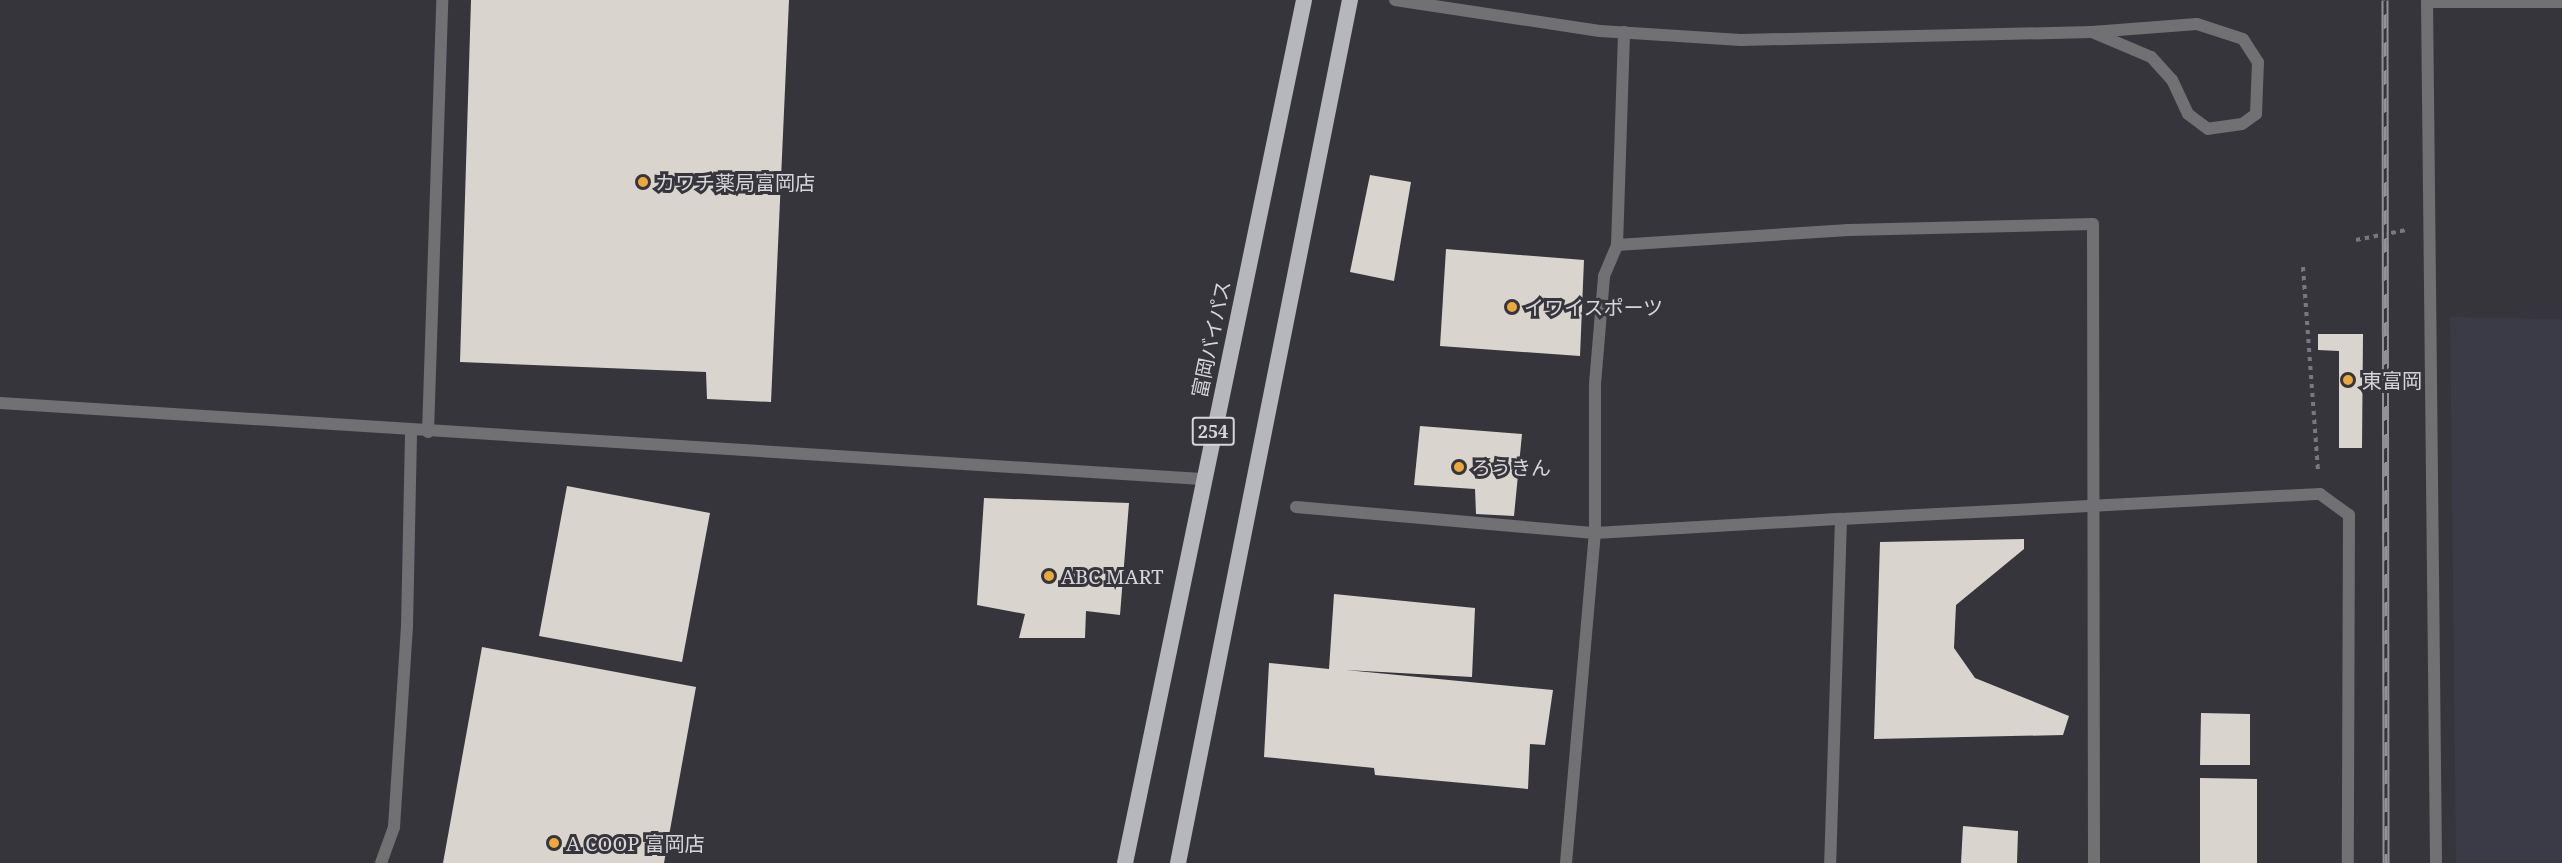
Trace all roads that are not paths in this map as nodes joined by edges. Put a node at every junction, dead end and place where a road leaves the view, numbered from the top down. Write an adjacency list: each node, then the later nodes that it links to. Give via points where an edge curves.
1 (442, 0): 12 (street)
2 (1304, 0): 13 (highway, 富岡バイパス / 254)
3 (1350, 0): 20 (highway, 254)
4 (1395, 0): 7 (street)
5 (2427, 1): 6 (street); 25 (street)
6 (2562, 2)
7 (1624, 32): 8 (street, via 1741,40); 9 (street)
8 (2092, 32): 8 (street, via 2142,25 2224,29 2243,39 2258,62 2256,114 2242,124 2208,129 2188,114 2172,80 2151,57)
9 (1617, 244): 14 (street, via 1849,230 2093,225); 17 (street, via 1604,276 1595,384)
10 (0, 403): 11 (street)
11 (411, 432): 12 (street); 18 (street, via 407,627 394,827)
12 (428, 432): 13 (street)
13 (1202, 479): 19 (highway, 富岡バイパス / 254)
14 (2095, 505): 16 (street); 23 (street); 24 (street, via 2320,494 2349,515)
15 (1296, 507): 17 (street)
16 (1841, 519): 17 (street); 22 (street)
17 (1595, 532): 21 (street)
18 (381, 863)
19 (1125, 863)
20 (1178, 863)
21 (1566, 863)
22 (1830, 863)
23 (2094, 863)
24 (2348, 863)
25 (2436, 863)

